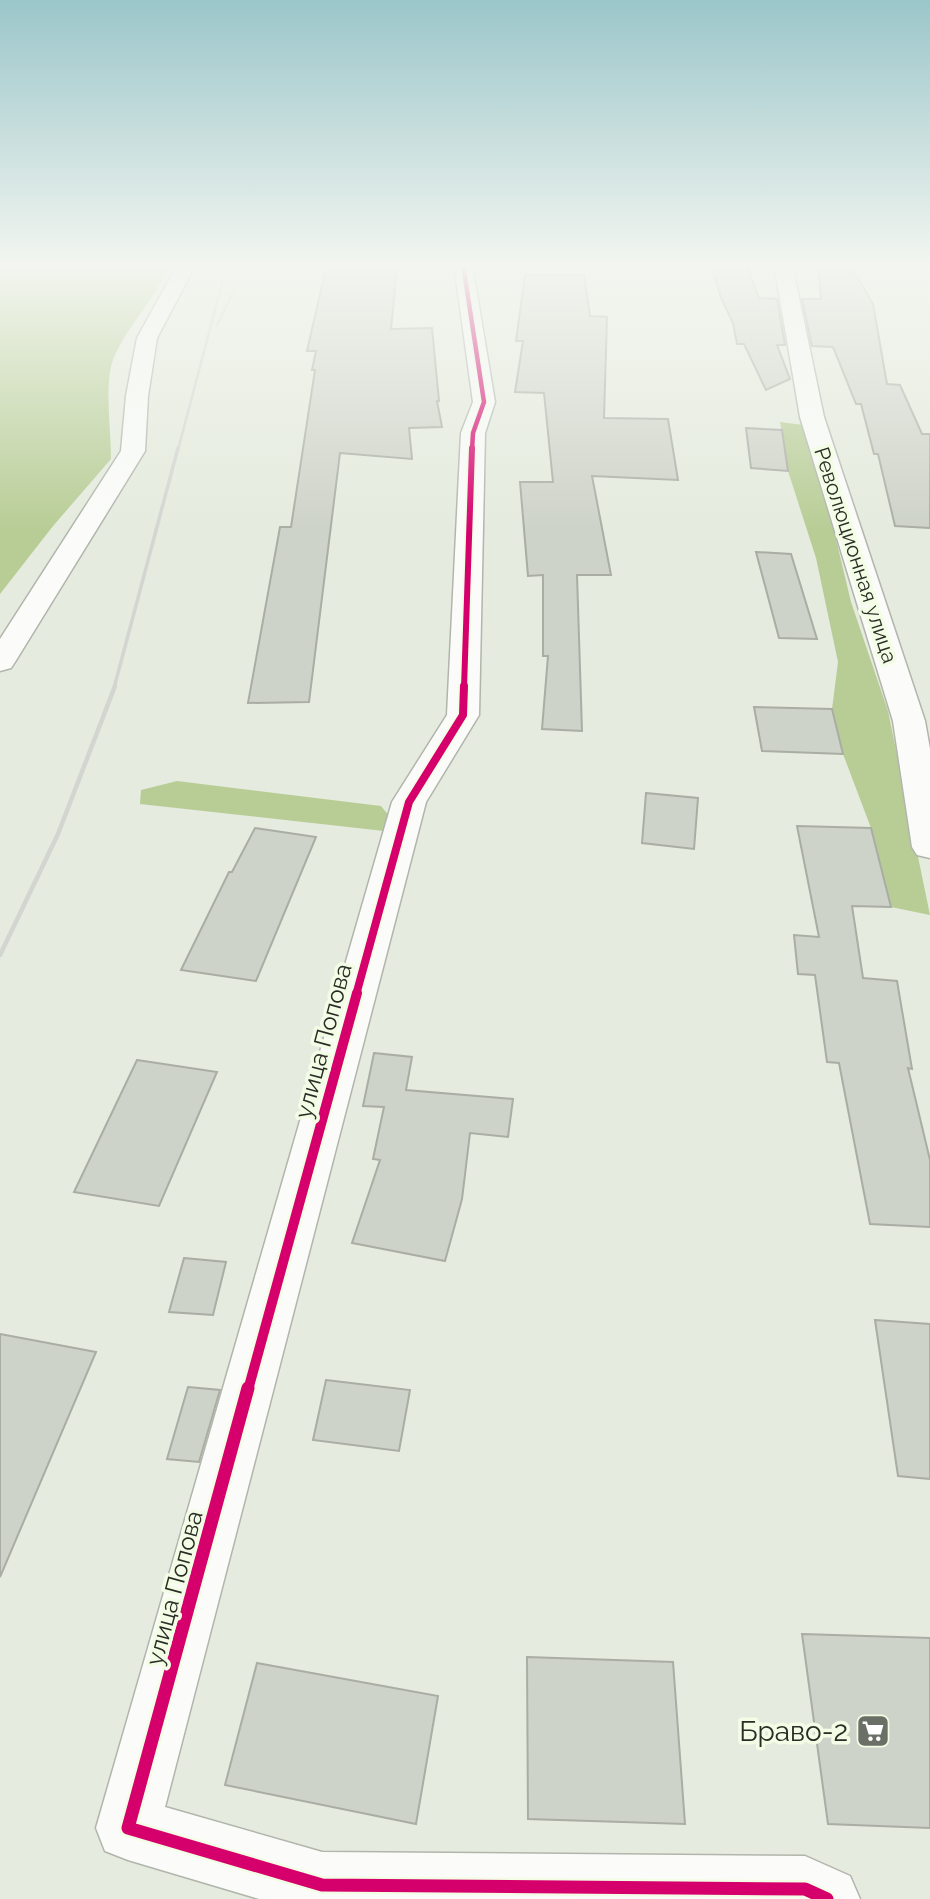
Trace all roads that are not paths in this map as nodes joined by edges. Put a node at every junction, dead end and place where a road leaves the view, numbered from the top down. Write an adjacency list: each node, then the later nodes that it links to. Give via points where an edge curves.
1 (144, 353): 4 (street, via 133,451)
2 (476, 353): 6 (street, улица Попова, via 484,402 473,433 463,715 409,802 128,1828 322,1885 805,1889)
3 (800, 353): 5 (street, Революционная улица, via 813,417 909,721)
4 (0, 662)
5 (930, 847)
6 (827, 1899)

